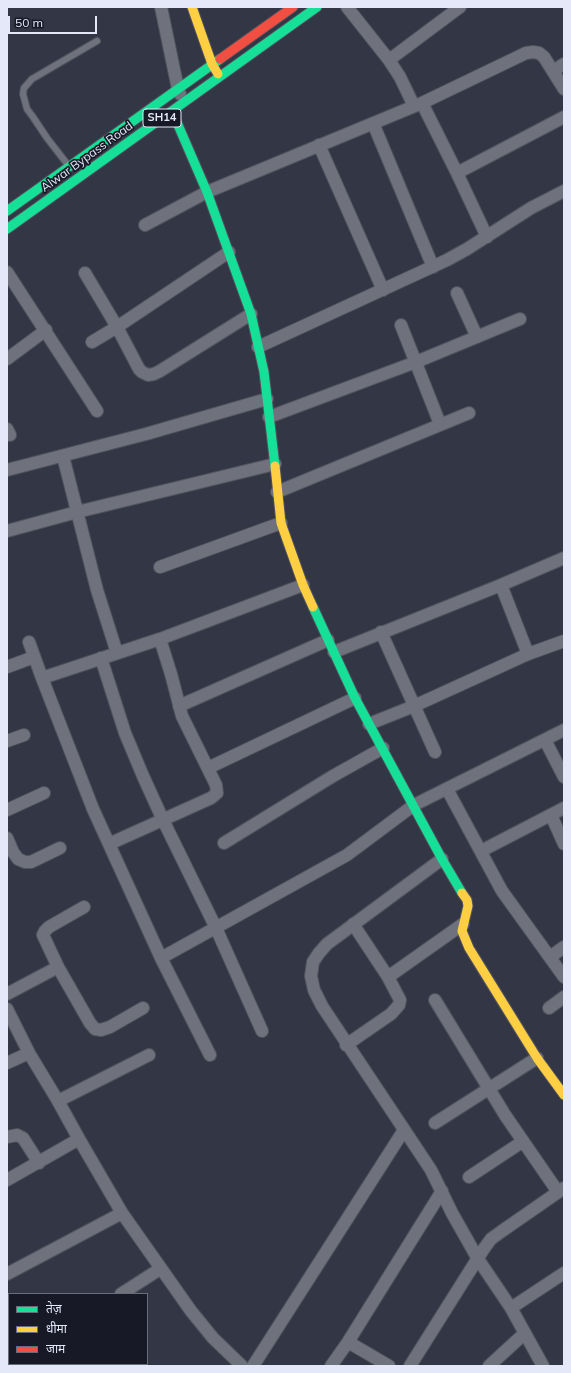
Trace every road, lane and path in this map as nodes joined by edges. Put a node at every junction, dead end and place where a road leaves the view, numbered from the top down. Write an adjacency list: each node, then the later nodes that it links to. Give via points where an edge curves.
1 (161, 7): 13 (street)
2 (192, 7): 9 (street)
3 (293, 7): 9 (street, Alwar Bypass Road / SH14)
4 (317, 7): 12 (street, Alwar Bypass Road / SH14)
5 (347, 7): 8 (street)
6 (460, 7): 8 (street)
7 (97, 41): 21 (lane, via 32,79 24,88 23,94 28,109)
8 (389, 60): 16 (street)
9 (212, 64): 12 (street); 13 (street, Alwar Bypass Road / SH14)
10 (564, 64): 11 (street)
11 (553, 70): 14 (street); 16 (street, via 539,53 526,53)
12 (219, 77): 15 (street, Alwar Bypass Road / SH14)
13 (178, 89): 15 (street); 21 (street, Alwar Bypass Road / SH14)
14 (564, 89)
15 (185, 102): 17 (street, Alwar Bypass Road / SH14)
16 (418, 104): 19 (street); 22 (street)
17 (172, 111): 24 (street); 27 (street, Alwar Bypass Road / SH14)
18 (564, 117): 22 (street)
19 (373, 123): 20 (street); 30 (street)
20 (319, 145): 24 (street); 33 (street)
21 (70, 166): 25 (street, Alwar Bypass Road / SH14)
22 (457, 173): 28 (street)
23 (564, 191): 28 (street, via 531,208)
24 (207, 192): 26 (street); 29 (street)
25 (7, 211)
26 (145, 225)
27 (7, 229)
28 (487, 237): 30 (street)
29 (229, 252): 35 (street); 38 (street)
30 (433, 267): 33 (street)
31 (7, 272): 39 (street)
32 (85, 273): 38 (street)
33 (383, 290): 42 (street)
34 (457, 293): 40 (street)
35 (251, 314): 38 (street, via 160,371 148,375 139,369); 42 (street)
36 (520, 320): 40 (street)
37 (401, 325): 44 (street)
38 (117, 327): 41 (street)
39 (46, 330): 43 (street); 46 (street)
40 (477, 338): 44 (street)
41 (92, 342)
42 (258, 347): 45 (street)
43 (7, 359)
44 (416, 362): 48 (street); 49 (street)
45 (268, 399): 48 (street); 50 (street)
46 (97, 411)
47 (469, 413): 49 (street)
48 (270, 417): 51 (street)
49 (440, 424): 53 (street)
50 (63, 456): 52 (street); 54 (street)
51 (275, 464): 53 (street); 54 (street)
52 (7, 470)
53 (278, 492): 55 (street)
54 (77, 512): 56 (street); 67 (street, via 97,590)
55 (281, 523): 58 (street); 59 (street)
56 (7, 532)
57 (564, 558): 60 (street)
58 (160, 567)
59 (303, 585): 62 (street); 63 (street)
60 (501, 585): 61 (street); 68 (street)
61 (380, 632): 66 (street); 75 (street)
62 (160, 639): 67 (street); 74 (street)
63 (328, 640): 66 (street); 74 (street)
64 (564, 641): 68 (street)
65 (29, 642): 69 (street)
66 (334, 652): 73 (street)
67 (117, 653): 70 (street)
68 (528, 654): 75 (street)
69 (34, 657): 71 (street); 72 (street)
70 (101, 658): 72 (street); 91 (street, via 125,733)
71 (7, 667)
72 (42, 678): 94 (street, via 79,776)
73 (355, 698): 76 (street); 83 (street)
74 (179, 706): 83 (street)
75 (414, 706): 76 (street); 82 (street)
76 (370, 724): 81 (street)
77 (564, 730): 79 (street)
78 (24, 735): 80 (street)
79 (545, 740): 84 (street); 85 (street)
80 (7, 741)
81 (383, 748): 87 (street); 93 (street)
82 (435, 752)
83 (208, 768): 91 (street, via 217,789 214,796)
84 (564, 777)
85 (447, 789): 87 (street); 97 (street)
86 (44, 793): 89 (street)
87 (414, 805): 99 (street); 103 (street, via 347,855)
88 (564, 808): 90 (street)
89 (7, 810)
90 (551, 815): 95 (street); 97 (street)
91 (162, 820): 94 (street); 103 (street)
92 (7, 838): 98 (street)
93 (224, 843)
94 (109, 844): 106 (street)
95 (564, 844)
96 (60, 848): 98 (street, via 31,862 18,859)
97 (481, 851): 105 (street, via 502,891)
98 (10, 853)
99 (442, 859): 101 (street); 102 (street, via 467,900 467,911)
100 (84, 907): 107 (street, via 45,931 44,940)
101 (353, 924): 108 (street); 117 (street, via 319,952 313,962 311,976 314,990 322,1006)
102 (462, 924): 108 (street); 121 (street, via 469,948)
103 (216, 928): 106 (street); 116 (street)
104 (564, 947): 105 (street)
105 (550, 957): 109 (street)
106 (161, 958): 120 (street)
107 (58, 967): 110 (street); 113 (street, via 95,1029 110,1028)
108 (388, 977): 117 (street, via 398,994 399,1005 391,1014)
109 (564, 977)
110 (7, 994)
111 (564, 997): 114 (street)
112 (435, 1000): 123 (street)
113 (143, 1008)
114 (549, 1008)
115 (9, 1016): 118 (street)
116 (262, 1030)
117 (346, 1045): 127 (street)
118 (29, 1053): 122 (street); 125 (street)
119 (149, 1055): 125 (street)
120 (210, 1055)
121 (537, 1058): 123 (street); 124 (street)
122 (7, 1063)
123 (488, 1089): 126 (street); 130 (street)
124 (564, 1095)
125 (58, 1101): 129 (street)
126 (435, 1123)
127 (404, 1130): 135 (street); 146 (street)
128 (7, 1137): 131 (street, via 17,1135 23,1138)
129 (79, 1139): 131 (street); 136 (street)
130 (522, 1142): 132 (street); 134 (street)
131 (38, 1162): 133 (street)
132 (469, 1177)
133 (7, 1180)
134 (561, 1190): 137 (street, via 491,1239)
135 (442, 1191): 137 (street); 144 (street)
136 (122, 1213): 138 (street); 140 (street)
137 (478, 1258): 142 (street); 149 (street)
138 (160, 1269): 141 (street); 145 (street, via 213,1338)
139 (564, 1273): 142 (street)
140 (7, 1274)
141 (122, 1293)
142 (510, 1308): 143 (street)
143 (525, 1333): 150 (street); 151 (street)
144 (348, 1342): 147 (street); 148 (street)
145 (242, 1366)
146 (253, 1366)
147 (331, 1366)
148 (389, 1366)
149 (410, 1366)
150 (489, 1366)
151 (543, 1366)

